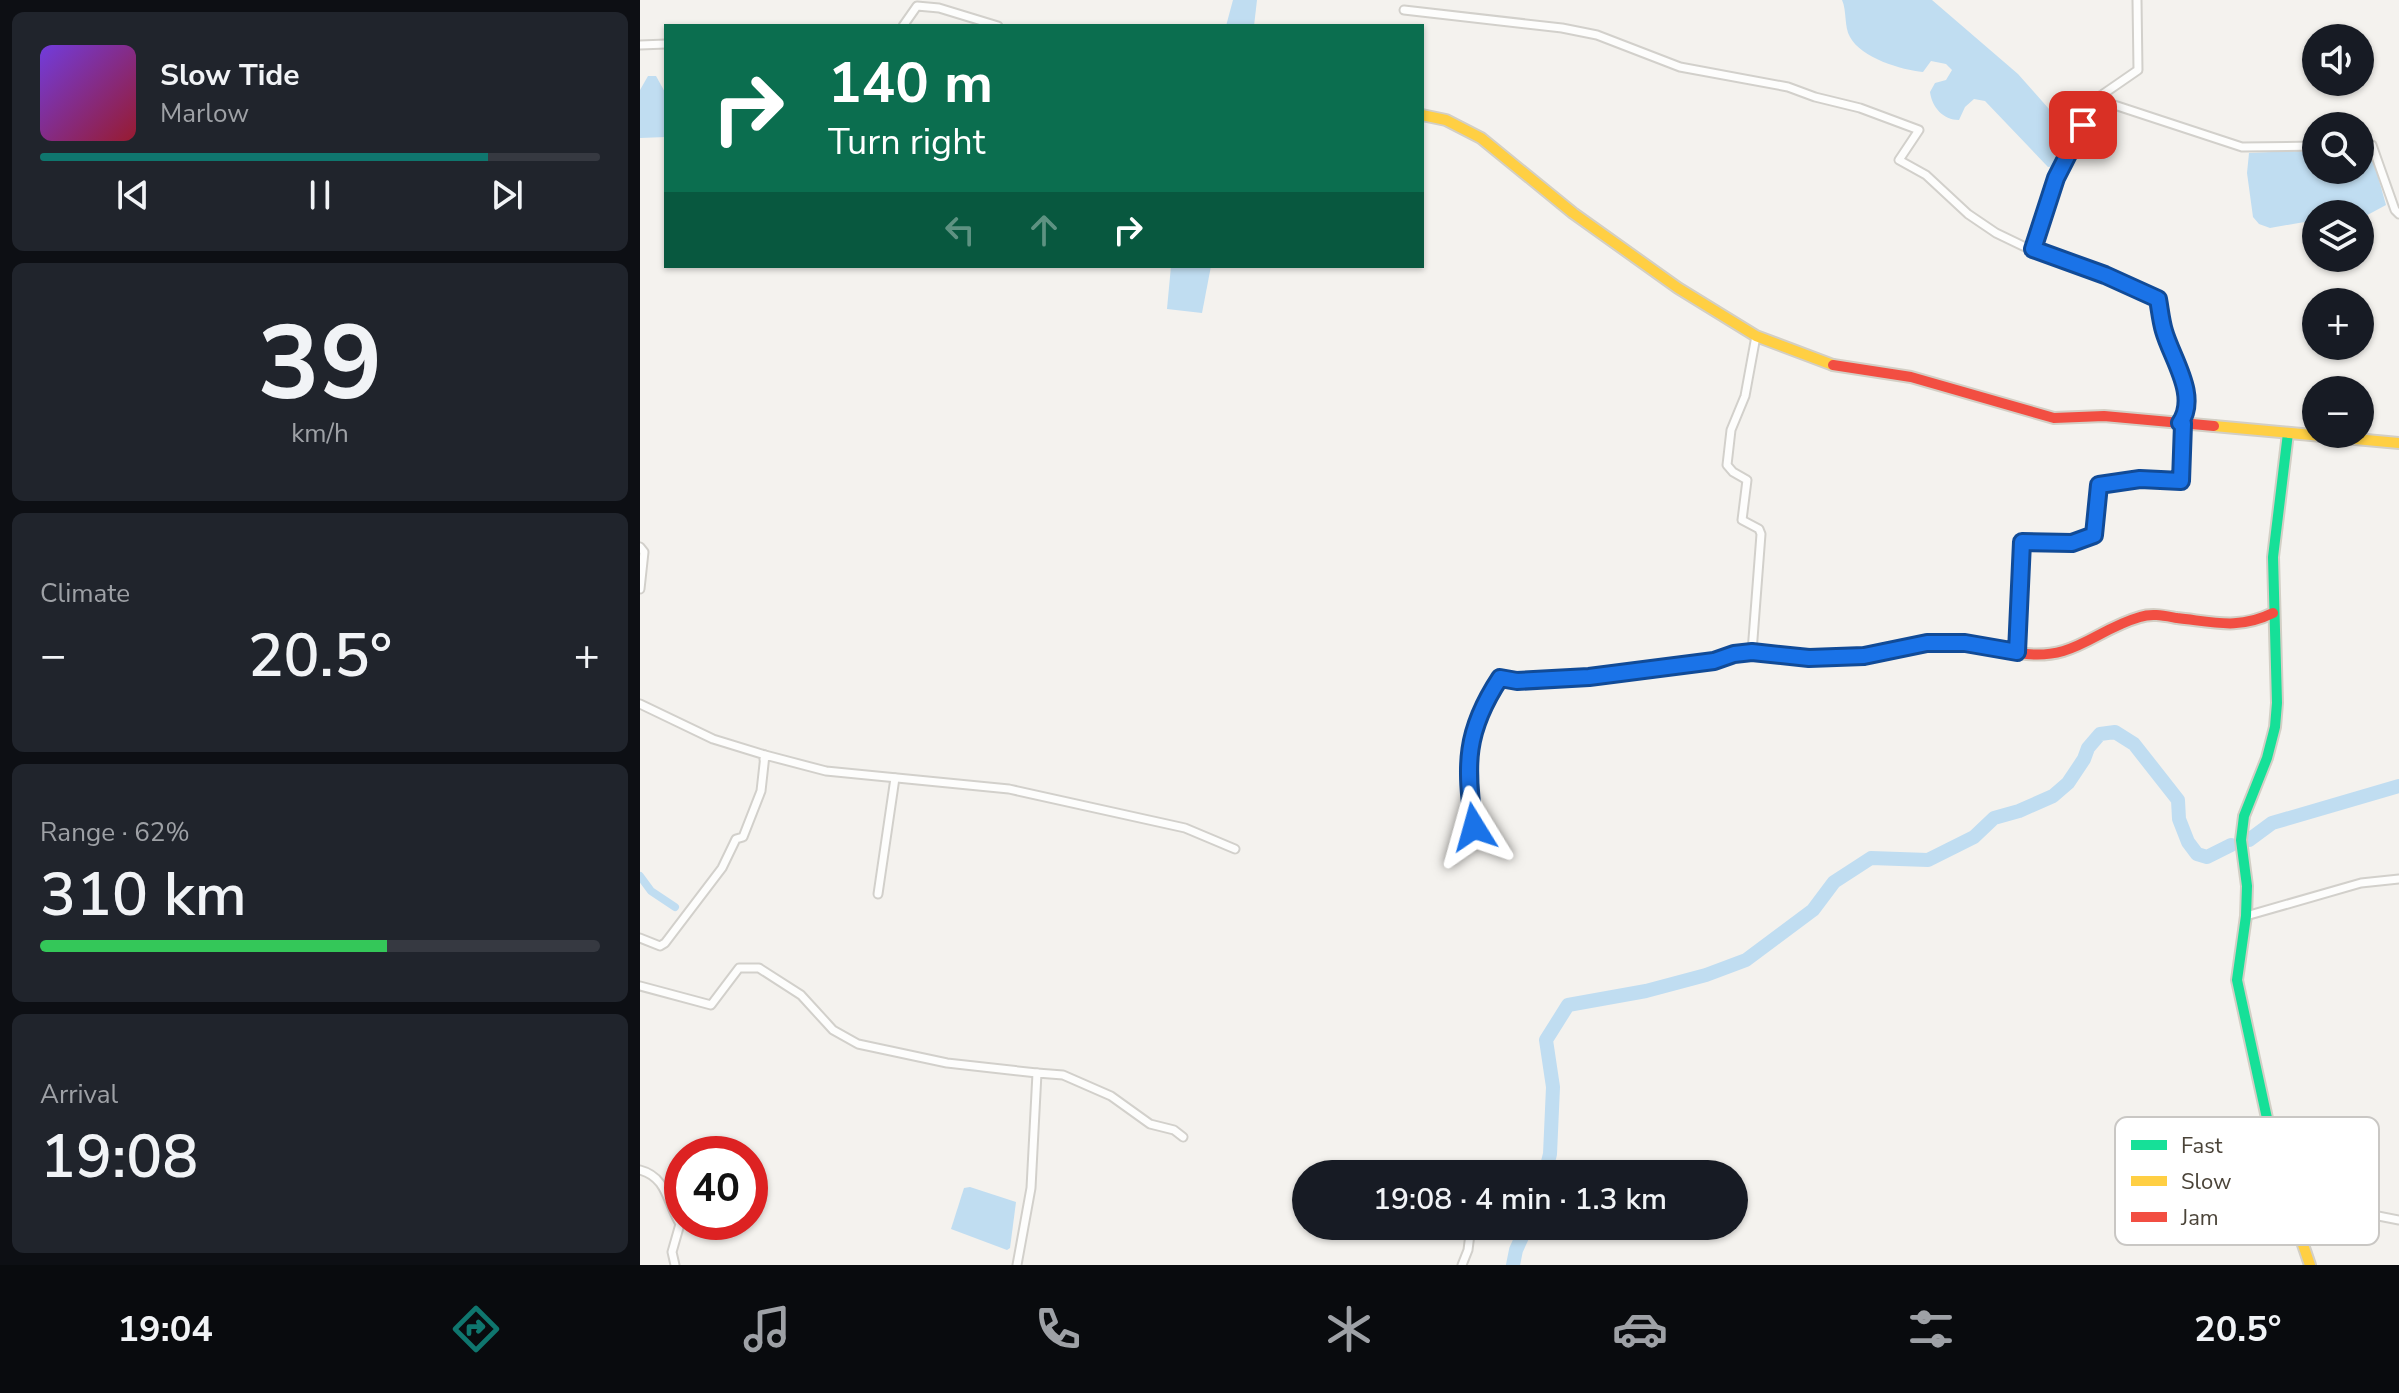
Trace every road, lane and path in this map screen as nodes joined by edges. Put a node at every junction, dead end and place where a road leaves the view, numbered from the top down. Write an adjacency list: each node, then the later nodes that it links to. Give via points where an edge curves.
1 (2137, 0): 7 (street, via 2138,70)
2 (1404, 10): 12 (street, via 1597,35 1680,67 1788,87 1919,130 1899,160 1926,175 1986,227)
3 (904, 24): 4 (street, via 917,6)
4 (991, 24)
5 (664, 44): 6 (street)
6 (640, 45)
7 (2096, 99): 9 (street, via 2242,147); 12 (street, via 2056,178)
8 (1424, 115): 13 (street, via 1481,138 1608,238)
9 (2302, 146)
10 (2374, 151): 11 (street)
11 (2399, 214)
12 (2033, 249): 14 (street, via 2158,299 2163,330 2185,387 2187,413)
13 (1756, 336): 14 (street, via 1834,365 1911,377 2036,415); 20 (street, via 1727,465 1747,480 1742,520 1761,534)
14 (2182, 424): 15 (street); 21 (street, via 2181,481 2099,485 2094,535 2072,543 2022,542)
15 (2288, 433): 16 (street); 19 (street, via 2273,557)
16 (2399, 443)
17 (640, 547): 18 (street)
18 (640, 589)
19 (2273, 613): 21 (street, via 2253,623 2234,624 2140,617 2067,652); 29 (street, via 2275,727 2244,816)
20 (1752, 652): 21 (street, via 1864,656 1951,642); 25 (street, via 1589,677 1500,678 1474,725 1470,744 1468,789)
21 (2017, 652)
22 (640, 704): 23 (street, via 713,739)
23 (765, 755): 24 (street, via 826,771); 30 (street, via 757,803 722,868 665,943)
24 (895, 778): 26 (street, via 1009,789 1185,828); 28 (street)
25 (1474, 827)
26 (1235, 849)
27 (2399, 879): 29 (street, via 2361,883)
28 (878, 894)
29 (2246, 916): 33 (street, via 2237,980)
30 (640, 938)
31 (640, 986): 32 (street, via 711,1005 739,968 759,968 801,995 833,1030 858,1044 947,1063)
32 (1037, 1073): 34 (street, via 1063,1075 1111,1096 1150,1124); 41 (street, via 1031,1188)
33 (2267, 1117)
34 (1183, 1137)
35 (640, 1170): 40 (street, via 663,1183 680,1224 672,1252)
36 (2379, 1216): 37 (street)
37 (2399, 1220)
38 (1469, 1240): 42 (street)
39 (2303, 1245): 43 (street)
40 (675, 1265)
41 (1017, 1265)
42 (1462, 1265)
43 (2310, 1265)

